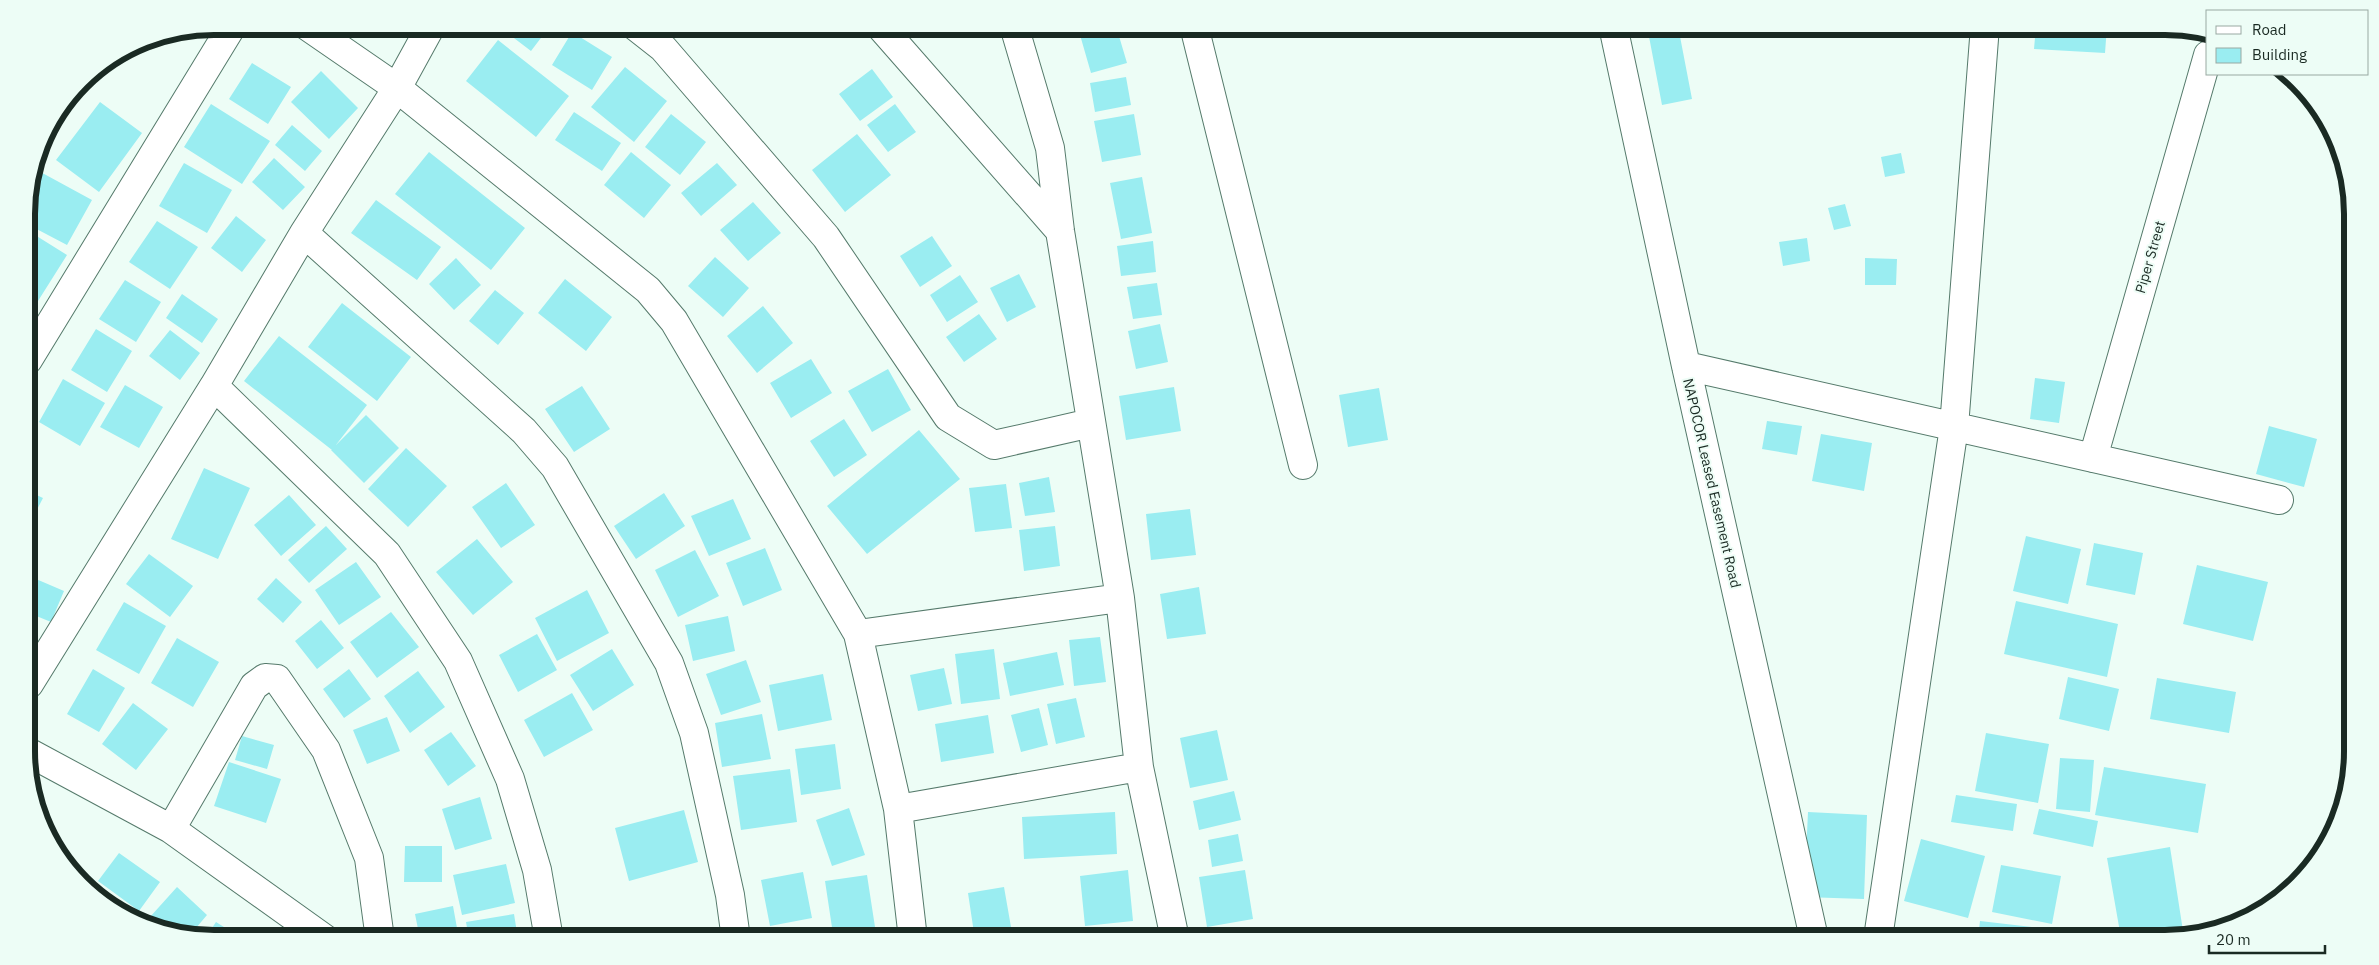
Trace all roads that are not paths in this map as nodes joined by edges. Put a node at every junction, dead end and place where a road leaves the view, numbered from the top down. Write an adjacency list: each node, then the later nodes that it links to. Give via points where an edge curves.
1 (227, 35): 14 (street)
2 (320, 35): 11 (street)
3 (426, 35): 11 (street)
4 (646, 35): 17 (street, via 663,48 826,237 948,417 994,445)
5 (888, 35): 12 (street)
6 (1017, 35): 12 (street, via 1050,148)
7 (1196, 35): 20 (street)
8 (1615, 35): 15 (street, NAPOCOR Leased Easement Road)
9 (1984, 35): 18 (street)
10 (2206, 62): 19 (street, Piper Street)
11 (397, 88): 13 (street); 23 (street, via 648,290 674,321)
12 (1060, 231): 17 (street)
13 (304, 233): 16 (street); 32 (street, via 524,431 555,467 669,663 694,733)
14 (35, 349)
15 (1686, 366): 18 (street); 35 (street, NAPOCOR Leased Easement Road)
16 (214, 386): 24 (street); 31 (street, via 387,554 458,661 510,779 536,870)
17 (1091, 424): 22 (street)
18 (1954, 428): 19 (street); 36 (street)
19 (2093, 458): 21 (street)
20 (1303, 465)
21 (2279, 500)
22 (1120, 598): 23 (street); 26 (street)
23 (858, 634): 27 (street)
24 (35, 674)
25 (35, 756): 28 (street)
26 (1139, 767): 27 (street); 34 (street)
27 (898, 809): 33 (street)
28 (171, 829): 29 (street); 30 (street, via 254,686 264,678 277,679 326,750 369,858)
29 (312, 930)
30 (379, 930)
31 (547, 930)
32 (735, 930)
33 (912, 930)
34 (1170, 930)
35 (1812, 930)
36 (1879, 930)

